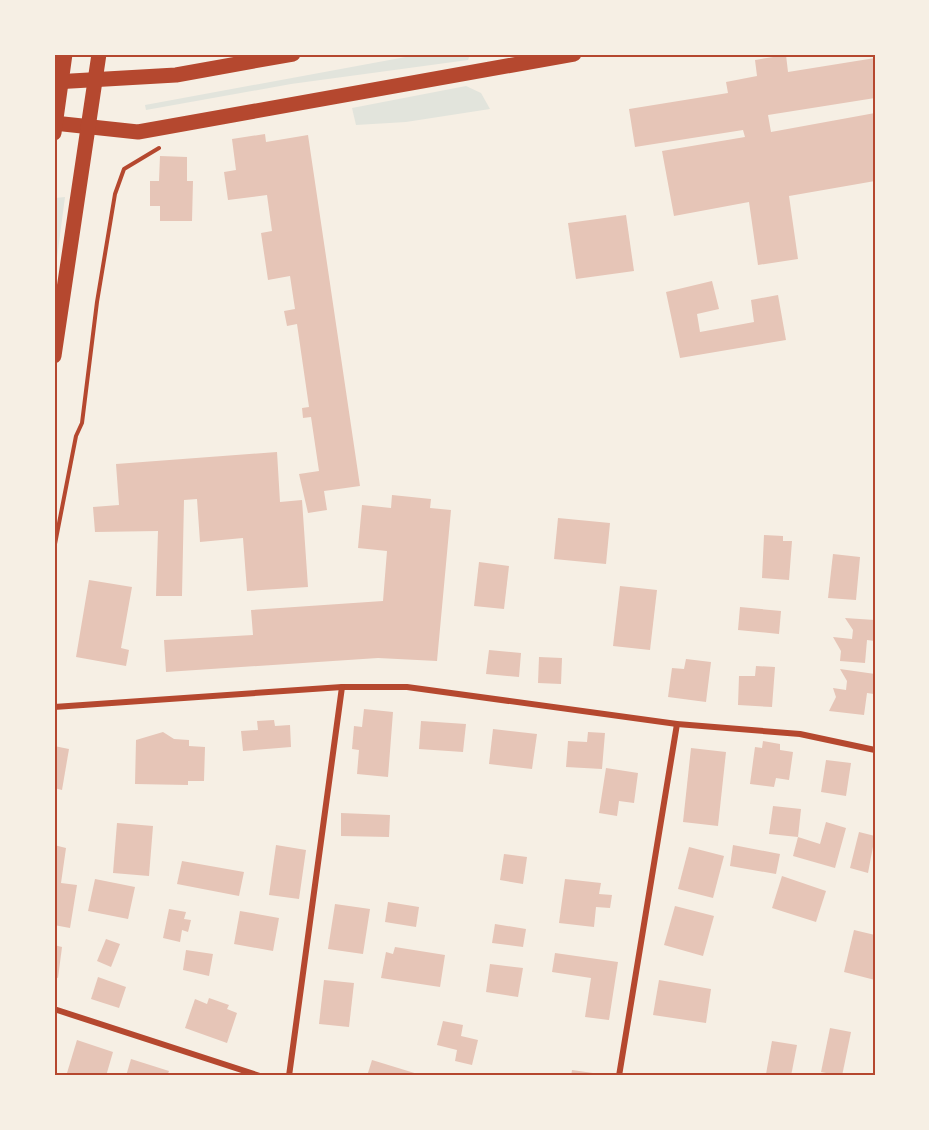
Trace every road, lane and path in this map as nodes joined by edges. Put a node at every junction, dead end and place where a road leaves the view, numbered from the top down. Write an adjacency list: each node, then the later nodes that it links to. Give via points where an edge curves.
1 (65, 54): 7 (main road)
2 (99, 54): 6 (main road)
3 (293, 54): 6 (main road, via 176,75)
4 (574, 54): 5 (main road)
5 (494, 61): 9 (main road, via 138,132)
6 (95, 80): 7 (main road); 9 (main road)
7 (57, 82): 8 (main road)
8 (54, 126): 9 (main road)
9 (88, 127): 11 (main road)
10 (165, 144): 12 (path, via 123,169 115,194 82,423 76,436)
11 (54, 356)
12 (54, 549)
13 (342, 687): 14 (street); 15 (street, via 406,687); 19 (street)
14 (54, 707)
15 (676, 724): 16 (street, via 800,734); 20 (street)
16 (875, 750)
17 (54, 1009): 18 (street)
18 (260, 1076)
19 (290, 1076)
20 (620, 1076)

